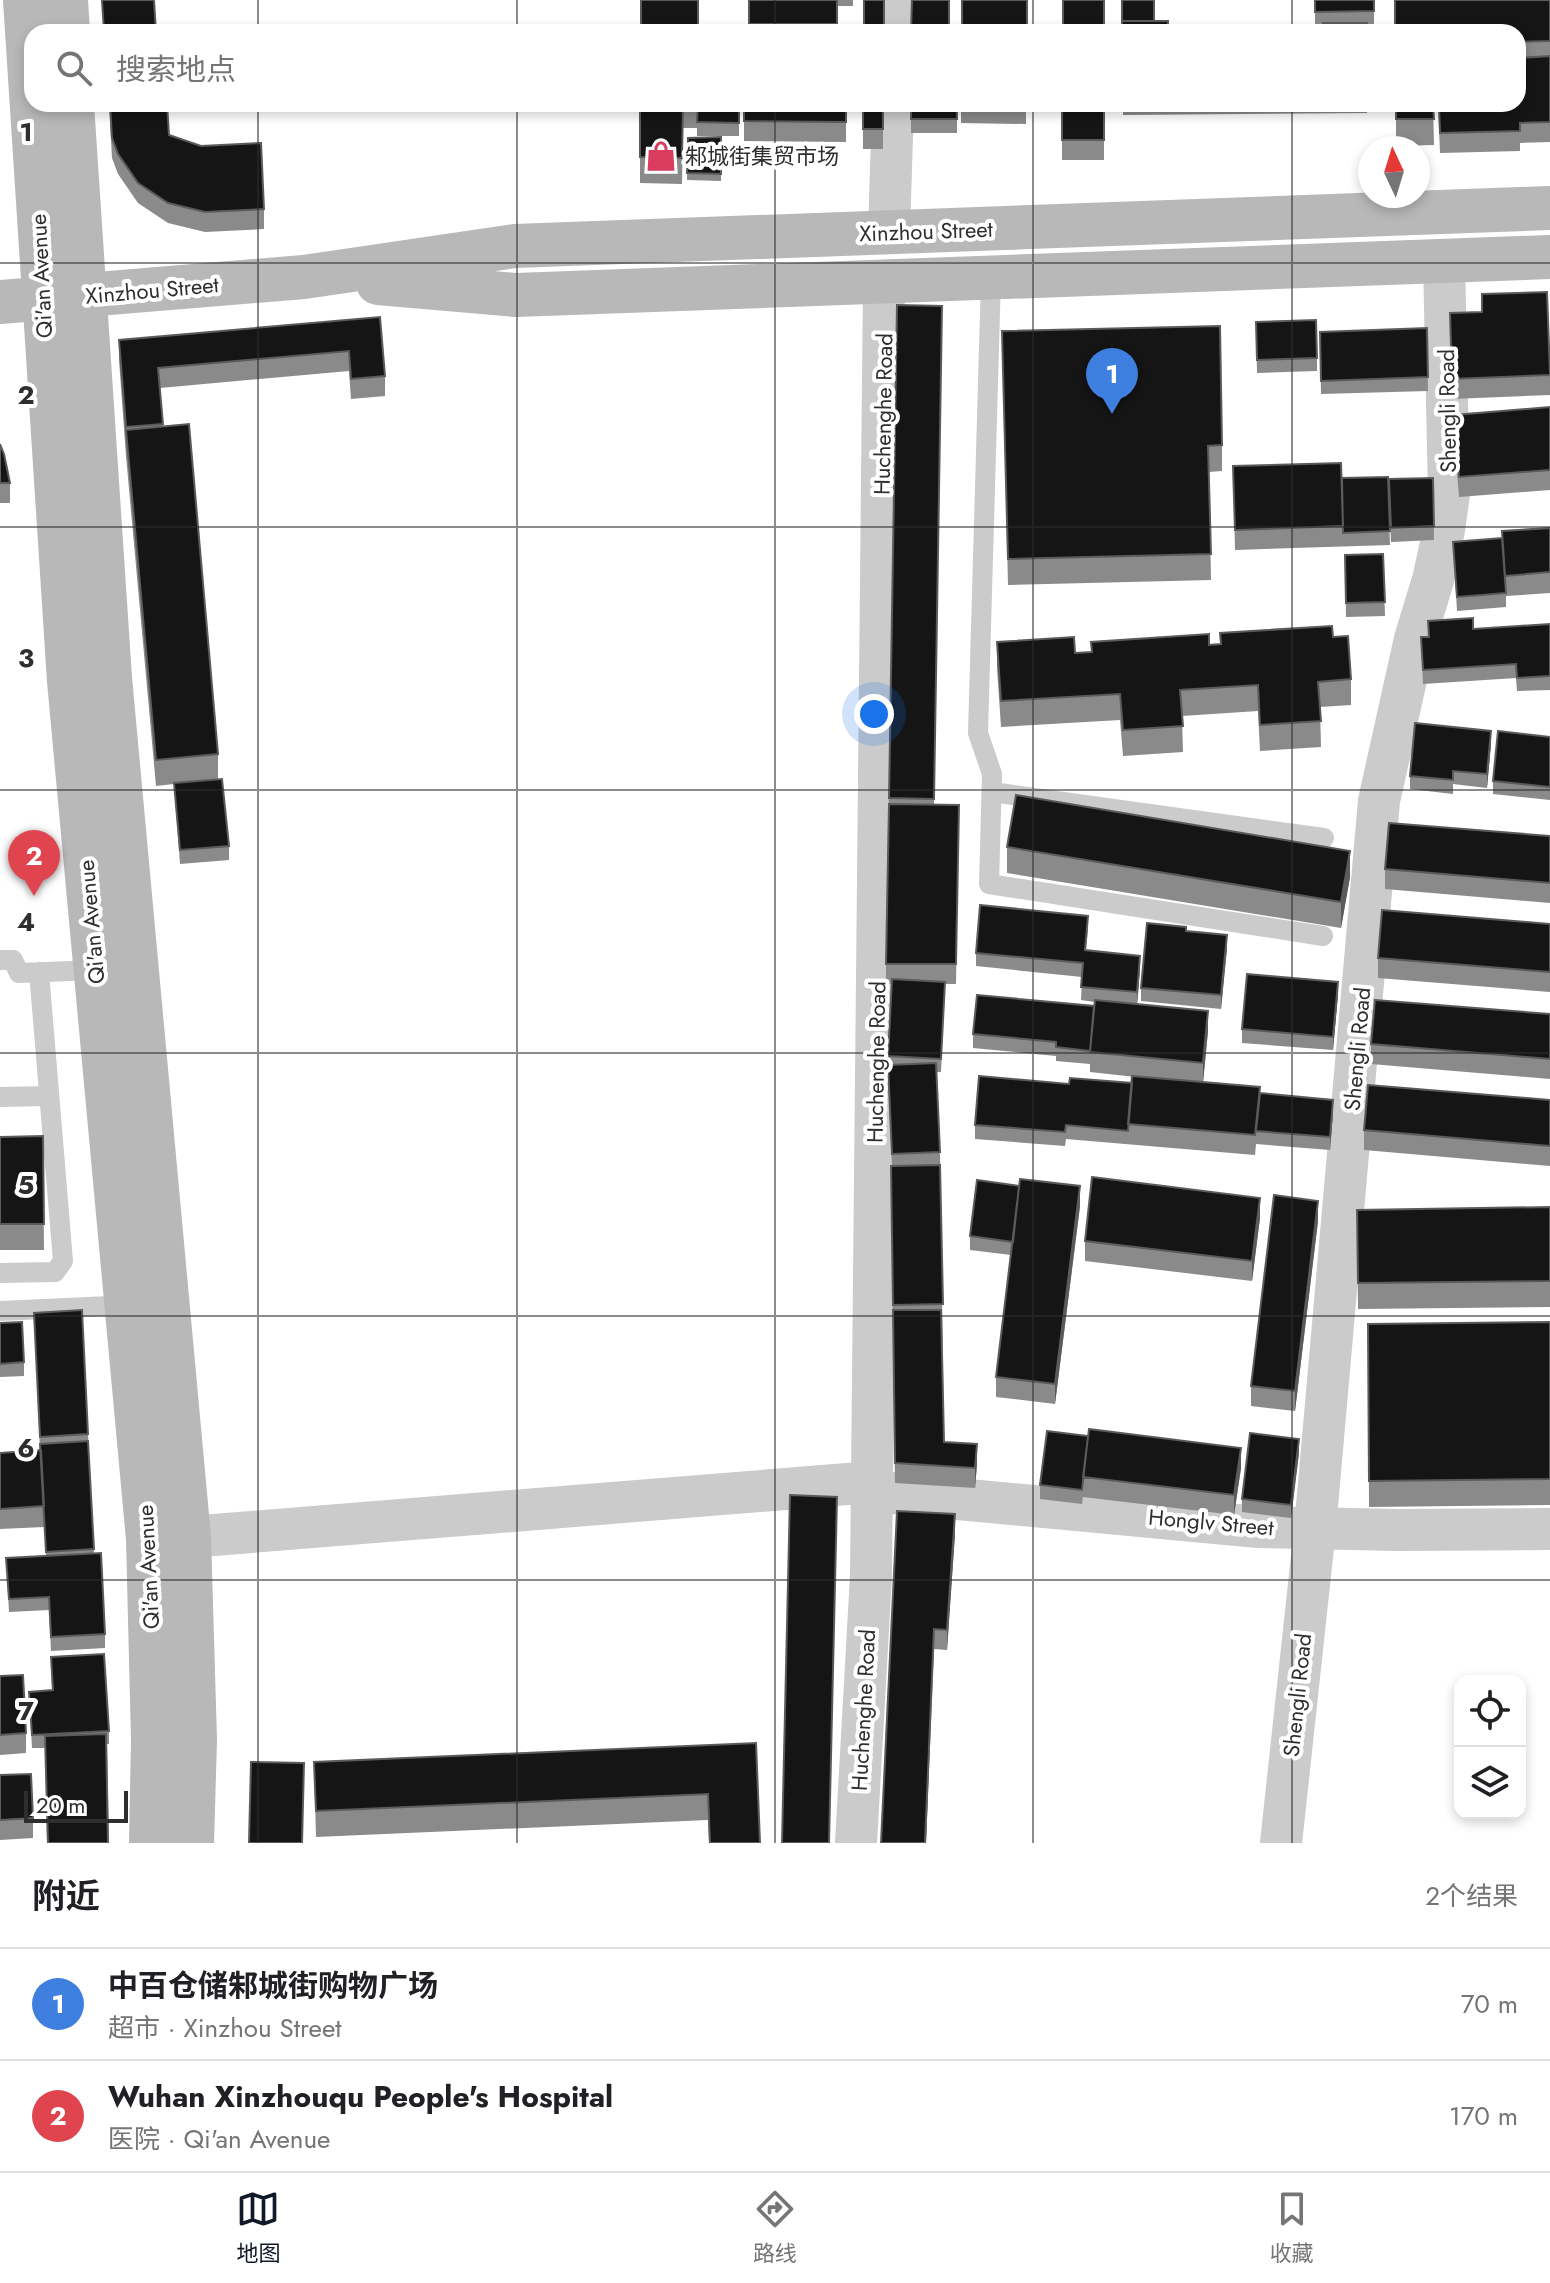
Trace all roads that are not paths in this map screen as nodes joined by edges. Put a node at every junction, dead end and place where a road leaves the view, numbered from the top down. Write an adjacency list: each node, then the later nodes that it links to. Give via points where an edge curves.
1 (25, 0): 4 (main road, Qi'an Avenue)
2 (66, 0): 5 (main road)
3 (896, 0): 6 (street)
4 (26, 24)
5 (68, 24)
6 (895, 24)
7 (31, 112): 17 (main road, Qi'an Avenue)
8 (71, 112): 17 (main road, Qi'an Avenue)
9 (893, 112): 11 (street)
10 (1550, 208): 11 (main road, Xinzhou Street)
11 (889, 233): 14 (main road, Xinzhou Street, via 515,246)
12 (1550, 257): 13 (main road, Xinzhou Street)
13 (1444, 261): 15 (main road, Xinzhou Street); 30 (street, Shengli Road, via 1449,494 1379,801)
14 (304, 277): 16 (main road, Xinzhou Street, via 516,295); 17 (main road, Xinzhou Street)
15 (991, 277): 16 (main road, Xinzhou Street); 18 (lane, via 978,733 992,774)
16 (884, 281): 29 (street, Huchenghe Road)
17 (42, 299): 22 (main road, Qi'an Avenue); 27 (main road, Qi'an Avenue, via 110,678)
18 (992, 792): 19 (lane); 20 (lane, via 989,884)
19 (1324, 838)
20 (1323, 936)
21 (0, 960): 23 (lane, via 13,960 19,973)
22 (96, 970): 23 (lane); 27 (main road, Qi'an Avenue)
23 (39, 972): 24 (lane)
24 (49, 1096): 25 (lane); 26 (lane, via 63,1261 55,1272)
25 (0, 1097)
26 (0, 1273)
27 (148, 1304): 28 (lane); 32 (main road, Qi'an Avenue); 33 (main road, Qi'an Avenue)
28 (0, 1311)
29 (872, 1487): 30 (street, Honglv Street); 32 (street, Honglv Street); 35 (street, Huchenghe Road)
30 (1315, 1529): 31 (street, Honglv Street); 36 (street, Shengli Road)
31 (1550, 1529)
32 (189, 1537): 34 (main road, Qi'an Avenue)
33 (151, 1843)
34 (192, 1843)
35 (856, 1843)
36 (1281, 1843)

